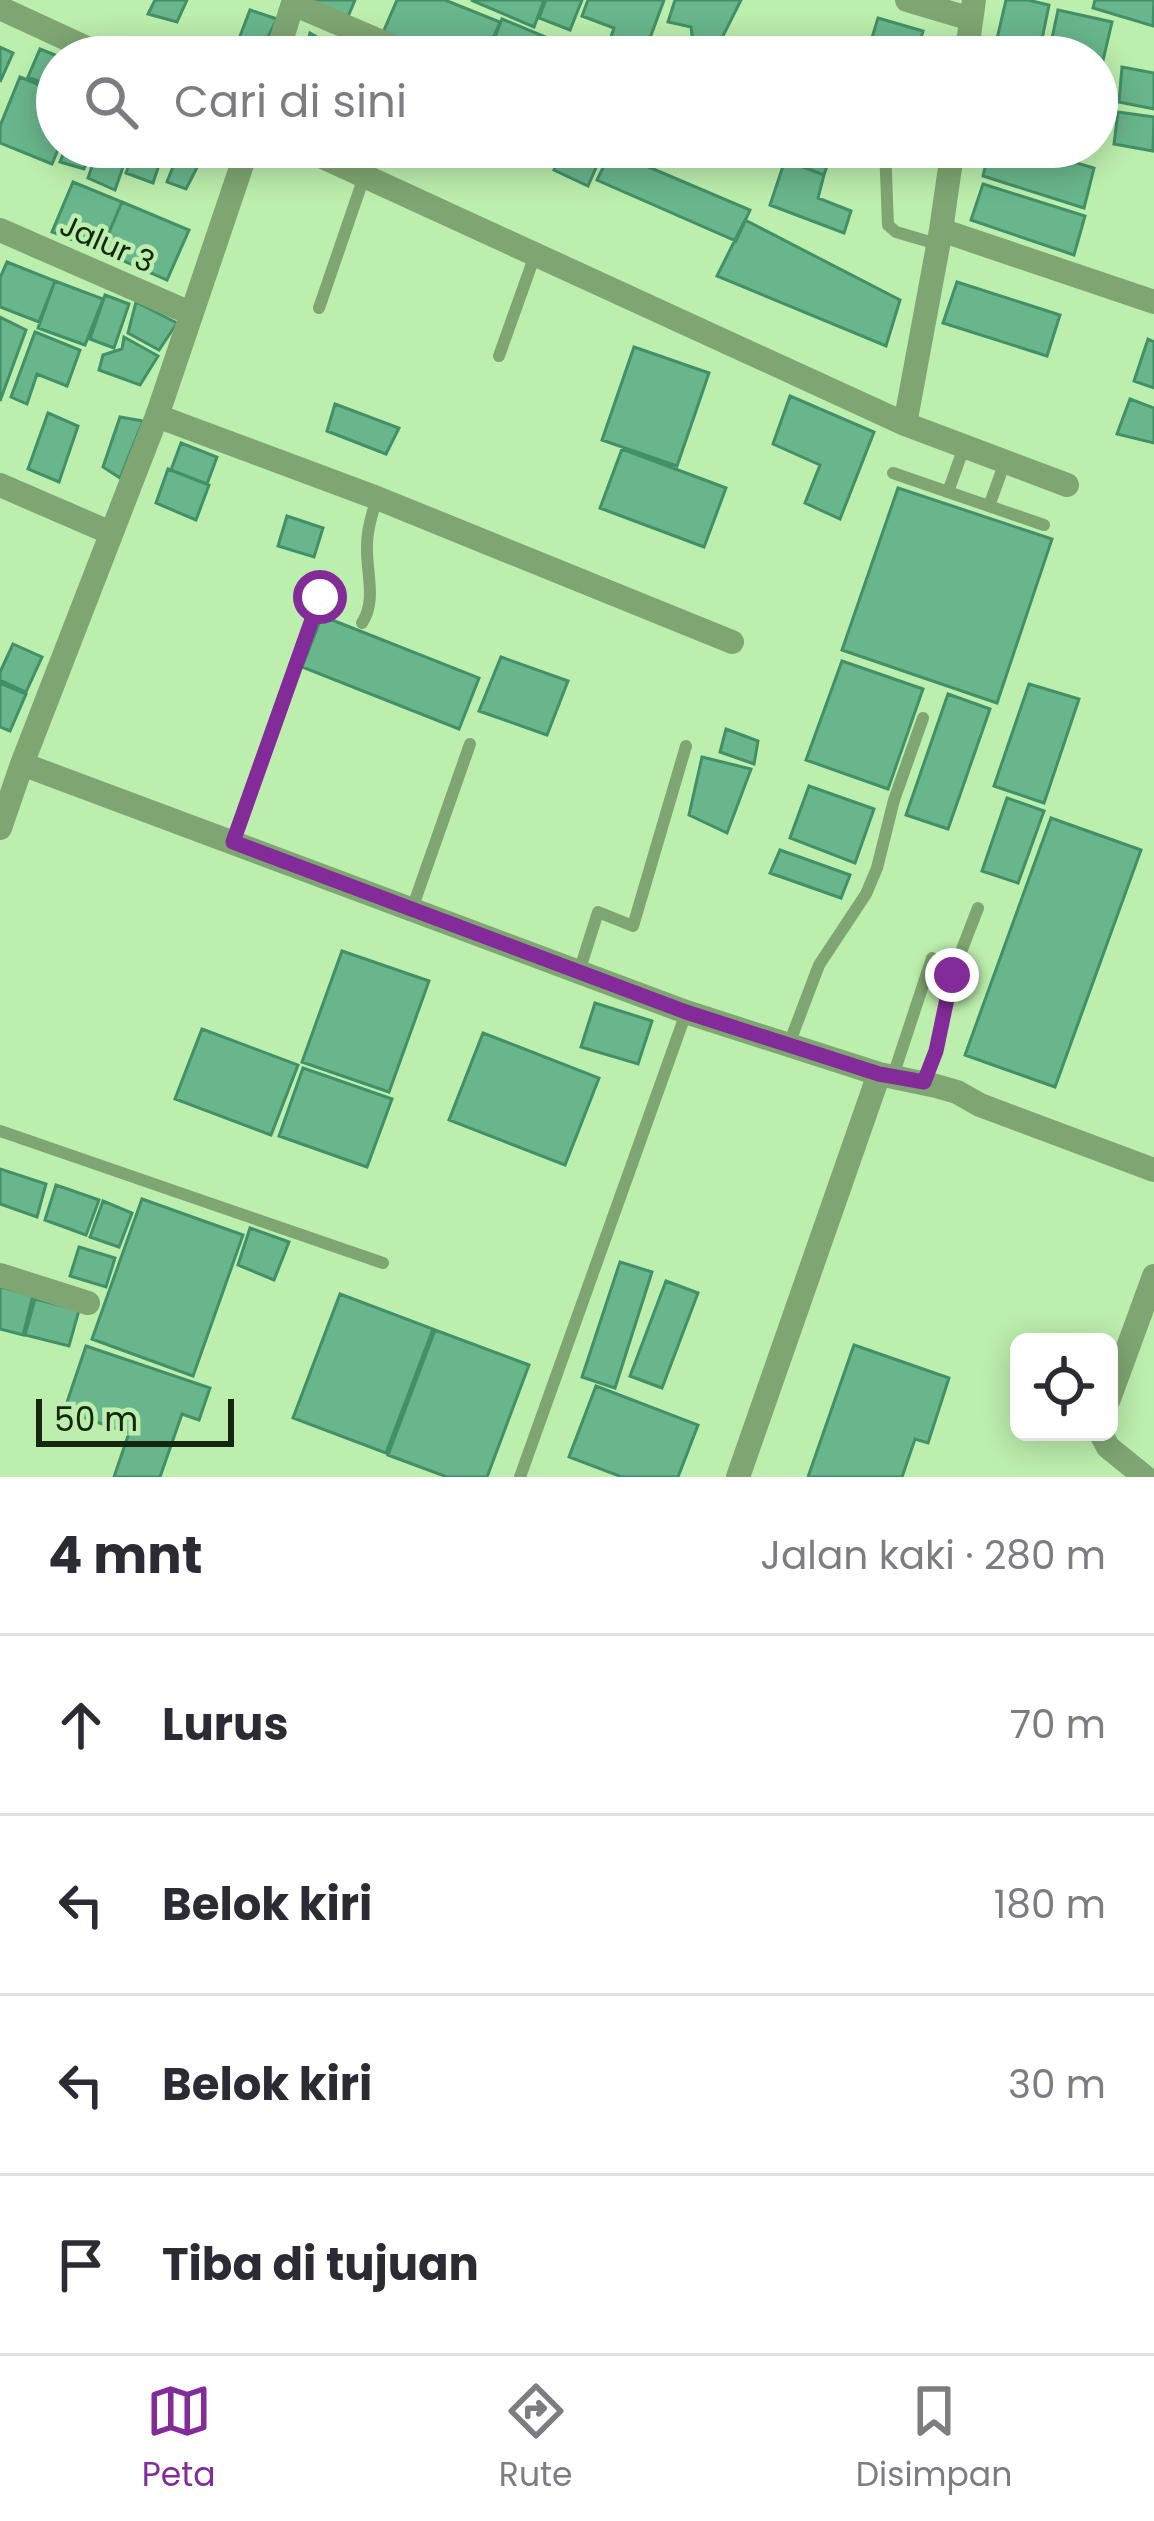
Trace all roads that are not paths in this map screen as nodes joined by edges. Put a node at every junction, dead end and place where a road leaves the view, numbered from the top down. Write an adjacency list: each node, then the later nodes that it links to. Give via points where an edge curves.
1 (907, 0): 4 (street)
2 (293, 2): 6 (street); 7 (street)
3 (0, 8): 5 (street)
4 (973, 9)
5 (61, 36)
6 (282, 36)
7 (370, 36)
8 (241, 168): 18 (street)
9 (347, 168): 12 (street)
10 (886, 168): 14 (lane, via 888,225)
11 (950, 168): 14 (street)
12 (364, 176): 15 (street); 17 (lane)
13 (0, 230): 18 (street, Jalur 3)
14 (940, 237): 16 (street); 21 (street)
15 (535, 254): 19 (lane); 21 (street)
16 (1154, 302)
17 (319, 308)
18 (190, 314): 20 (street)
19 (499, 356)
20 (157, 416): 28 (street); 31 (street)
21 (905, 424): 22 (street)
22 (964, 446): 23 (street); 27 (lane)
23 (1005, 462): 26 (street); 29 (lane)
24 (893, 473): 27 (lane)
25 (0, 485): 31 (street)
26 (1067, 485)
27 (948, 492): 29 (lane)
28 (376, 498): 33 (lane, via 367,536 370,610); 34 (street)
29 (989, 506): 30 (lane)
30 (1044, 525)
31 (111, 533): 38 (street)
32 (320, 597): 40 (lane)
33 (362, 623)
34 (732, 642)
35 (922, 718): 46 (lane, via 877,868 819,964)
36 (470, 744): 42 (lane)
37 (686, 746): 44 (lane, via 633,926 598,912)
38 (11, 760): 39 (street); 40 (street)
39 (0, 827)
40 (233, 842): 42 (street)
41 (978, 908): 48 (lane)
42 (412, 909): 44 (street)
43 (932, 958): 47 (lane)
44 (579, 972): 45 (street)
45 (686, 1012): 46 (street); 57 (lane)
46 (788, 1046): 47 (street)
47 (886, 1075): 48 (street); 58 (street)
48 (924, 1082): 50 (street)
49 (0, 1131): 51 (lane)
50 (1154, 1170)
51 (383, 1263)
52 (0, 1275): 54 (street)
53 (1154, 1276): 55 (street)
54 (88, 1304)
55 (1118, 1374)
56 (1104, 1441): 59 (street)
57 (520, 1477)
58 (738, 1477)
59 (1144, 1477)

